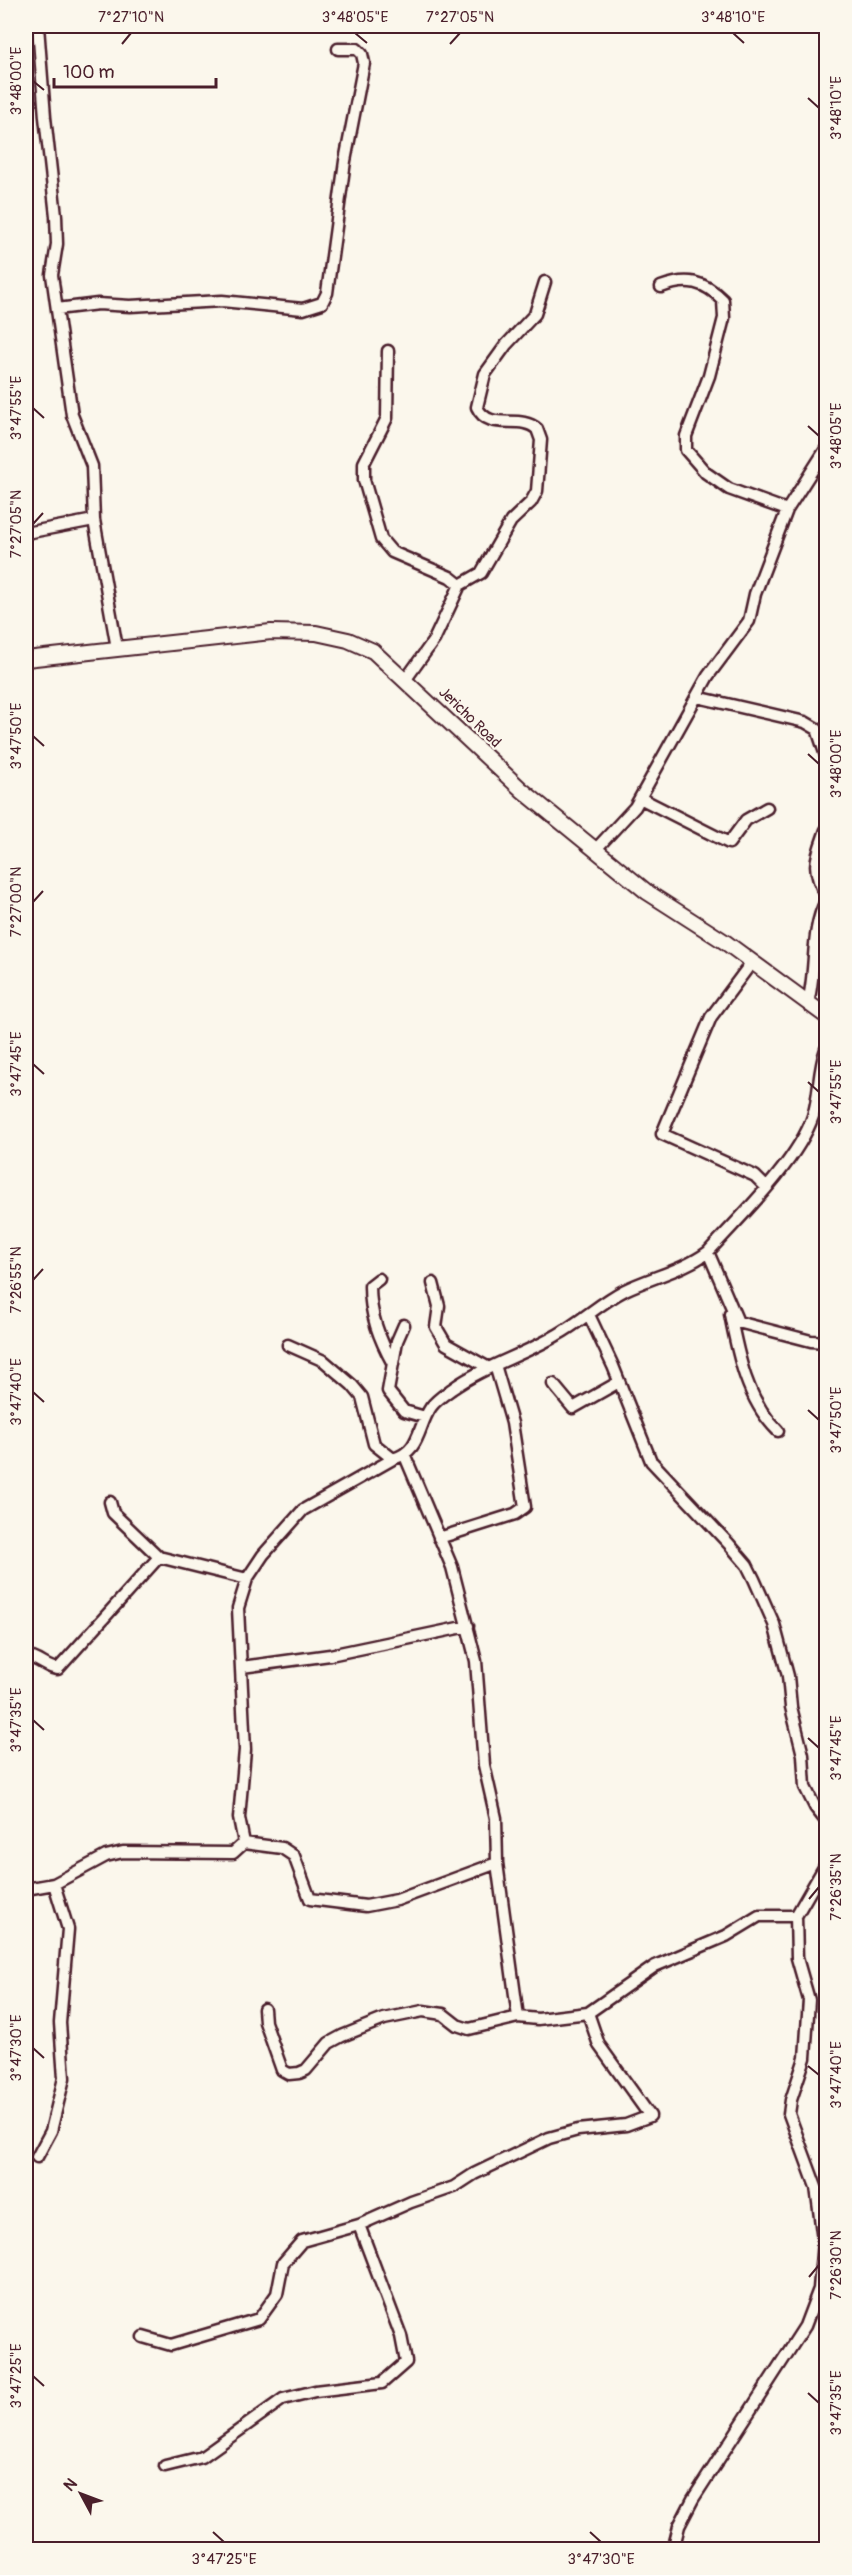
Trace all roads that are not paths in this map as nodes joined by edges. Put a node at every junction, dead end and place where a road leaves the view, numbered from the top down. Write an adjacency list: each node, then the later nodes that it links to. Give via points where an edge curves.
1 (38, 26): 5 (street, via 57,216 52,275)
2 (338, 50): 5 (street, via 357,49 363,54 364,63 345,161 327,293 322,303 303,309 222,301 98,304)
3 (545, 282): 11 (street, via 535,314 485,374 477,407 495,422 521,422 537,429 541,440 537,491 511,521 481,573)
4 (661, 286): 8 (street, via 687,280 703,283 723,300 724,318 709,376 686,436 687,450 706,473 729,489)
5 (57, 309): 9 (street, via 72,415 92,466)
6 (388, 351): 11 (street, via 387,418 363,463 381,538 392,552)
7 (826, 449): 8 (street)
8 (787, 510): 15 (street, via 755,594 749,621)
9 (94, 520): 10 (street); 12 (street)
10 (26, 533)
11 (460, 585): 14 (street, via 434,640)
12 (117, 648): 13 (street, Jericho Road); 14 (street, Jericho Road, via 271,632 316,633 373,651)
13 (26, 658)
14 (406, 679): 20 (street, Jericho Road, via 522,790)
15 (697, 697): 16 (street, via 805,722 817,729); 17 (street)
16 (826, 756)
17 (640, 798): 18 (street, via 729,843 746,820); 20 (street)
18 (767, 808)
19 (826, 830): 21 (street, via 815,877)
20 (596, 849): 23 (street, Jericho Road, via 647,892)
21 (826, 895)
22 (826, 901): 24 (street, via 817,933 814,982)
23 (752, 962): 24 (street, Jericho Road); 27 (street, via 711,1017 662,1134 755,1176)
24 (808, 1002): 25 (street, Jericho Road)
25 (826, 1016)
26 (826, 1049): 27 (street, via 808,1128)
27 (766, 1187): 28 (street)
28 (708, 1252): 31 (street); 32 (street, via 626,1290 596,1306)
29 (379, 1279): 36 (street, via 370,1286 370,1307 380,1340)
30 (433, 1283): 37 (street, via 439,1306 436,1327 446,1344)
31 (725, 1293): 34 (street, via 738,1322); 41 (street, via 744,1374 765,1419)
32 (589, 1315): 37 (street); 38 (street)
33 (405, 1325): 36 (street)
34 (826, 1342)
35 (288, 1345): 43 (street, via 324,1360 352,1385 362,1397 374,1444)
36 (393, 1364): 40 (street, via 388,1391 404,1411)
37 (492, 1367): 40 (street, via 453,1388 432,1405); 45 (street, via 512,1423 525,1507 515,1514)
38 (619, 1382): 39 (street, via 573,1408); 51 (street, via 651,1461 729,1544 754,1579 774,1624 788,1676 806,1787)
39 (553, 1384)
40 (425, 1418): 42 (street, via 418,1440)
41 (778, 1431)
42 (405, 1456): 43 (street); 45 (street)
43 (393, 1459): 47 (street, via 303,1510)
44 (110, 1502): 46 (street, via 113,1513)
45 (439, 1538): 48 (street, via 452,1567)
46 (159, 1557): 47 (street); 49 (street, via 58,1669)
47 (247, 1579): 50 (street, via 238,1608)
48 (468, 1626): 50 (street, via 340,1653); 53 (street, via 476,1661 484,1765 496,1818)
49 (26, 1656)
50 (242, 1667): 52 (street, via 245,1750 239,1818)
51 (826, 1821)
52 (244, 1843): 53 (street, via 282,1848 294,1856 310,1899 353,1905 397,1900); 55 (street, via 233,1853 123,1852 106,1856)
53 (497, 1863): 60 (street)
54 (826, 1864): 57 (street)
55 (54, 1884): 56 (street); 61 (street, via 68,1929 60,2024 64,2078 51,2131)
56 (26, 1889)
57 (796, 1916): 59 (street, via 759,1916 726,1936 655,1966); 65 (street, via 797,1958 809,2000 805,2058 789,2114 816,2187 824,2240 819,2289 805,2326 693,2499 679,2526)
58 (264, 2009): 60 (street, via 282,2070 289,2074 306,2070 329,2043 384,2019 433,2011 469,2029)
59 (588, 2013): 60 (street, via 538,2019); 62 (street, via 599,2045 650,2116 626,2126 578,2130 549,2138 454,2187)
60 (518, 2017)
61 (37, 2157)
62 (359, 2225): 63 (street, via 302,2241 283,2264 277,2294 259,2319 171,2345); 64 (street, via 406,2362 382,2383 283,2399 202,2457)
63 (143, 2337)
64 (165, 2466)
65 (673, 2550)

